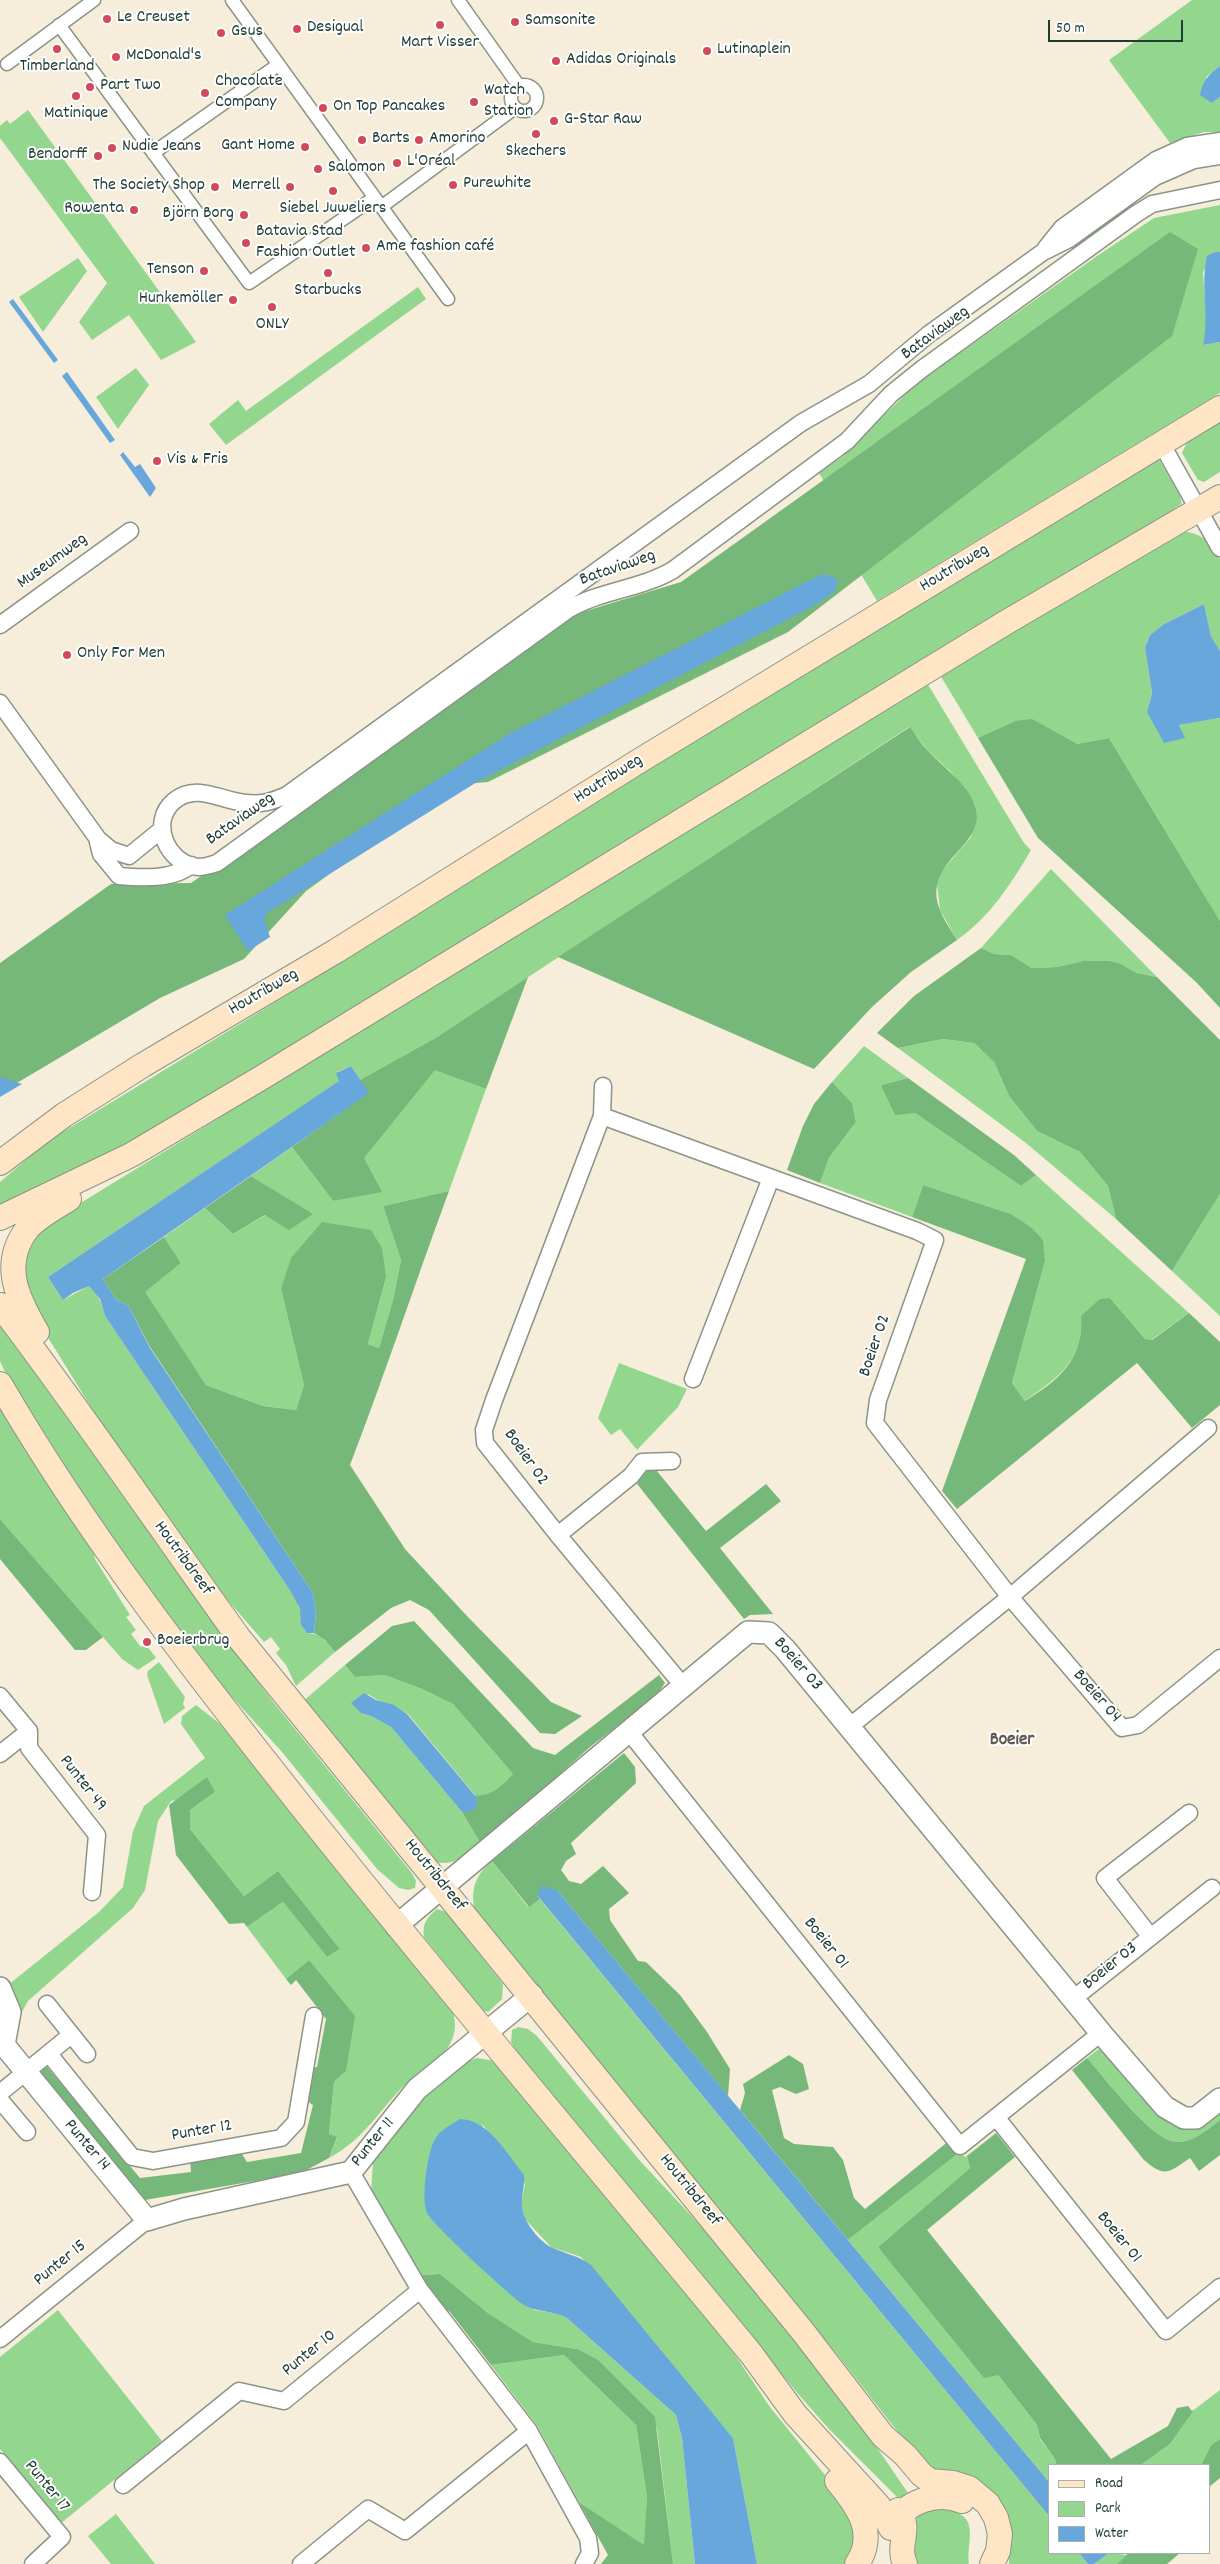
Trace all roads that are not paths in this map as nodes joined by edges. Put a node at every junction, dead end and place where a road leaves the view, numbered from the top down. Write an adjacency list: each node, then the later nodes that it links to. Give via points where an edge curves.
1 (94, 0): 4 (street)
2 (232, 0): 6 (street)
3 (458, 0): 7 (street)
4 (59, 25): 5 (street); 10 (street)
5 (6, 64)
6 (278, 64): 10 (street); 15 (street)
7 (519, 86): 8 (street, via 511,95); 8 (street, via 533,88 537,102 528,111)
8 (515, 108): 15 (street)
9 (1220, 141): 16 (street, Bataviaweg, via 1188,146 1156,160 1062,228)
10 (153, 153): 15 (street, via 249,283)
11 (1220, 156): 16 (street, Bataviaweg, via 1194,160 1155,177 1069,239)
12 (1220, 190): 14 (street, Bataviaweg)
13 (1220, 195): 14 (street, Bataviaweg)
14 (1187, 196): 28 (street, Bataviaweg, via 1152,204 1006,307 891,394 847,441 818,464 674,570 659,579 600,594 569,609 217,863 198,867)
15 (377, 202): 17 (street)
16 (1043, 252): 26 (street, Bataviaweg, via 929,334 884,374 801,422 287,795 267,803 246,803 194,792 180,796 166,810)
17 (448, 299)
18 (1220, 408): 19 (main road, Houtribweg)
19 (1161, 443): 21 (street); 32 (main road, Houtribweg, via 639,761 336,951 143,1065 64,1115)
20 (1220, 498): 21 (main road)
21 (1199, 510): 23 (street); 31 (main road, via 997,628 287,1063)
22 (130, 531): 24 (street, Museumweg)
23 (1220, 548)
24 (0, 625)
25 (0, 703): 27 (street)
26 (161, 830): 27 (street, via 129,856 111,850); 28 (street, via 164,842 182,862)
27 (98, 840): 28 (street, Bataviaweg, via 101,854 119,876 139,878 182,873)
28 (191, 865)
29 (603, 1086): 30 (street, Boeier 02)
30 (602, 1116): 33 (street, Boeier 02); 41 (street, Boeier 02, via 484,1430 485,1443)
31 (131, 1155): 34 (main road); 38 (main road, via 29,1227 16,1243 11,1260 13,1289 60,1371)
32 (1, 1165)
33 (771, 1178): 36 (street); 42 (street, Boeier 02, via 935,1240 878,1400 875,1423)
34 (0, 1218)
35 (0, 1305): 38 (main road, Houtribdreef)
36 (693, 1379)
37 (0, 1384): 54 (main road, via 109,1554 207,1688)
38 (66, 1392): 51 (main road, Houtribdreef, via 239,1638)
39 (1208, 1428): 42 (street)
40 (672, 1461): 41 (street, via 642,1462 631,1476)
41 (558, 1535): 44 (street, Boeier 02)
42 (1010, 1597): 43 (street, Boeier 04, via 1122,1728 1138,1725); 46 (street)
43 (1220, 1658)
44 (684, 1687): 46 (street, Boeier 03, via 748,1632 769,1632); 48 (street, Boeier 03)
45 (0, 1696): 47 (street, Punter 49)
46 (849, 1727): 58 (street, Boeier 03)
47 (29, 1732): 49 (street); 53 (street, Punter 49, via 29,1748 97,1835)
48 (630, 1733): 51 (street, Boeier 03); 69 (street, Boeier 01, via 960,2146)
49 (0, 1754)
50 (1189, 1813): 55 (street, Boeier 03, via 1105,1878)
51 (443, 1887): 54 (street, Boeier 03); 57 (main road, Houtribdreef)
52 (1212, 1888): 55 (street, Boeier 03)
53 (92, 1892)
54 (396, 1926): 61 (main road)
55 (1150, 1936): 58 (street, Boeier 03)
56 (0, 1988): 66 (street, Punter 14, via 10,2012 4,2046)
57 (532, 1995): 61 (street, Punter 11); 80 (main road, Houtribdreef, via 884,2436)
58 (1073, 1999): 62 (street, Boeier 03)
59 (47, 2004): 63 (street)
60 (314, 2016): 64 (street, Punter 12, via 296,2122 282,2138 152,2161 132,2157)
61 (485, 2032): 71 (street, Punter 11, via 417,2089); 76 (main road, via 752,2355)
62 (1101, 2033): 68 (street, via 1165,2107 1184,2118 1196,2118); 69 (street, Boeier 01)
63 (72, 2035): 64 (street); 65 (street)
64 (48, 2054): 66 (street)
65 (87, 2054)
66 (26, 2073): 67 (street); 72 (street, Punter 14)
67 (1, 2093): 70 (street)
68 (1220, 2098)
69 (996, 2117): 73 (street, Boeier 01, via 1166,2331)
70 (27, 2132)
71 (351, 2172): 72 (street, Punter 11); 74 (street)
72 (147, 2220): 75 (street, Punter 15)
73 (1220, 2288)
74 (420, 2290): 77 (street); 79 (street, Punter 10, via 284,2401 239,2391)
75 (0, 2339)
76 (795, 2414): 81 (main road); 86 (main road, via 812,2452 860,2513 866,2537)
77 (529, 2431): 84 (street, via 405,2531 368,2509); 85 (street, via 588,2538 590,2553)
78 (0, 2462): 83 (street, Punter 17, via 62,2537)
79 (122, 2485)
80 (935, 2490): 81 (main road); 82 (main road, via 953,2483 969,2488 988,2504 998,2526 1000,2542)
81 (896, 2521): 87 (main road, via 887,2541)
82 (992, 2563)
83 (33, 2564)
84 (301, 2564)
85 (584, 2564)
86 (857, 2564)
87 (892, 2564)

